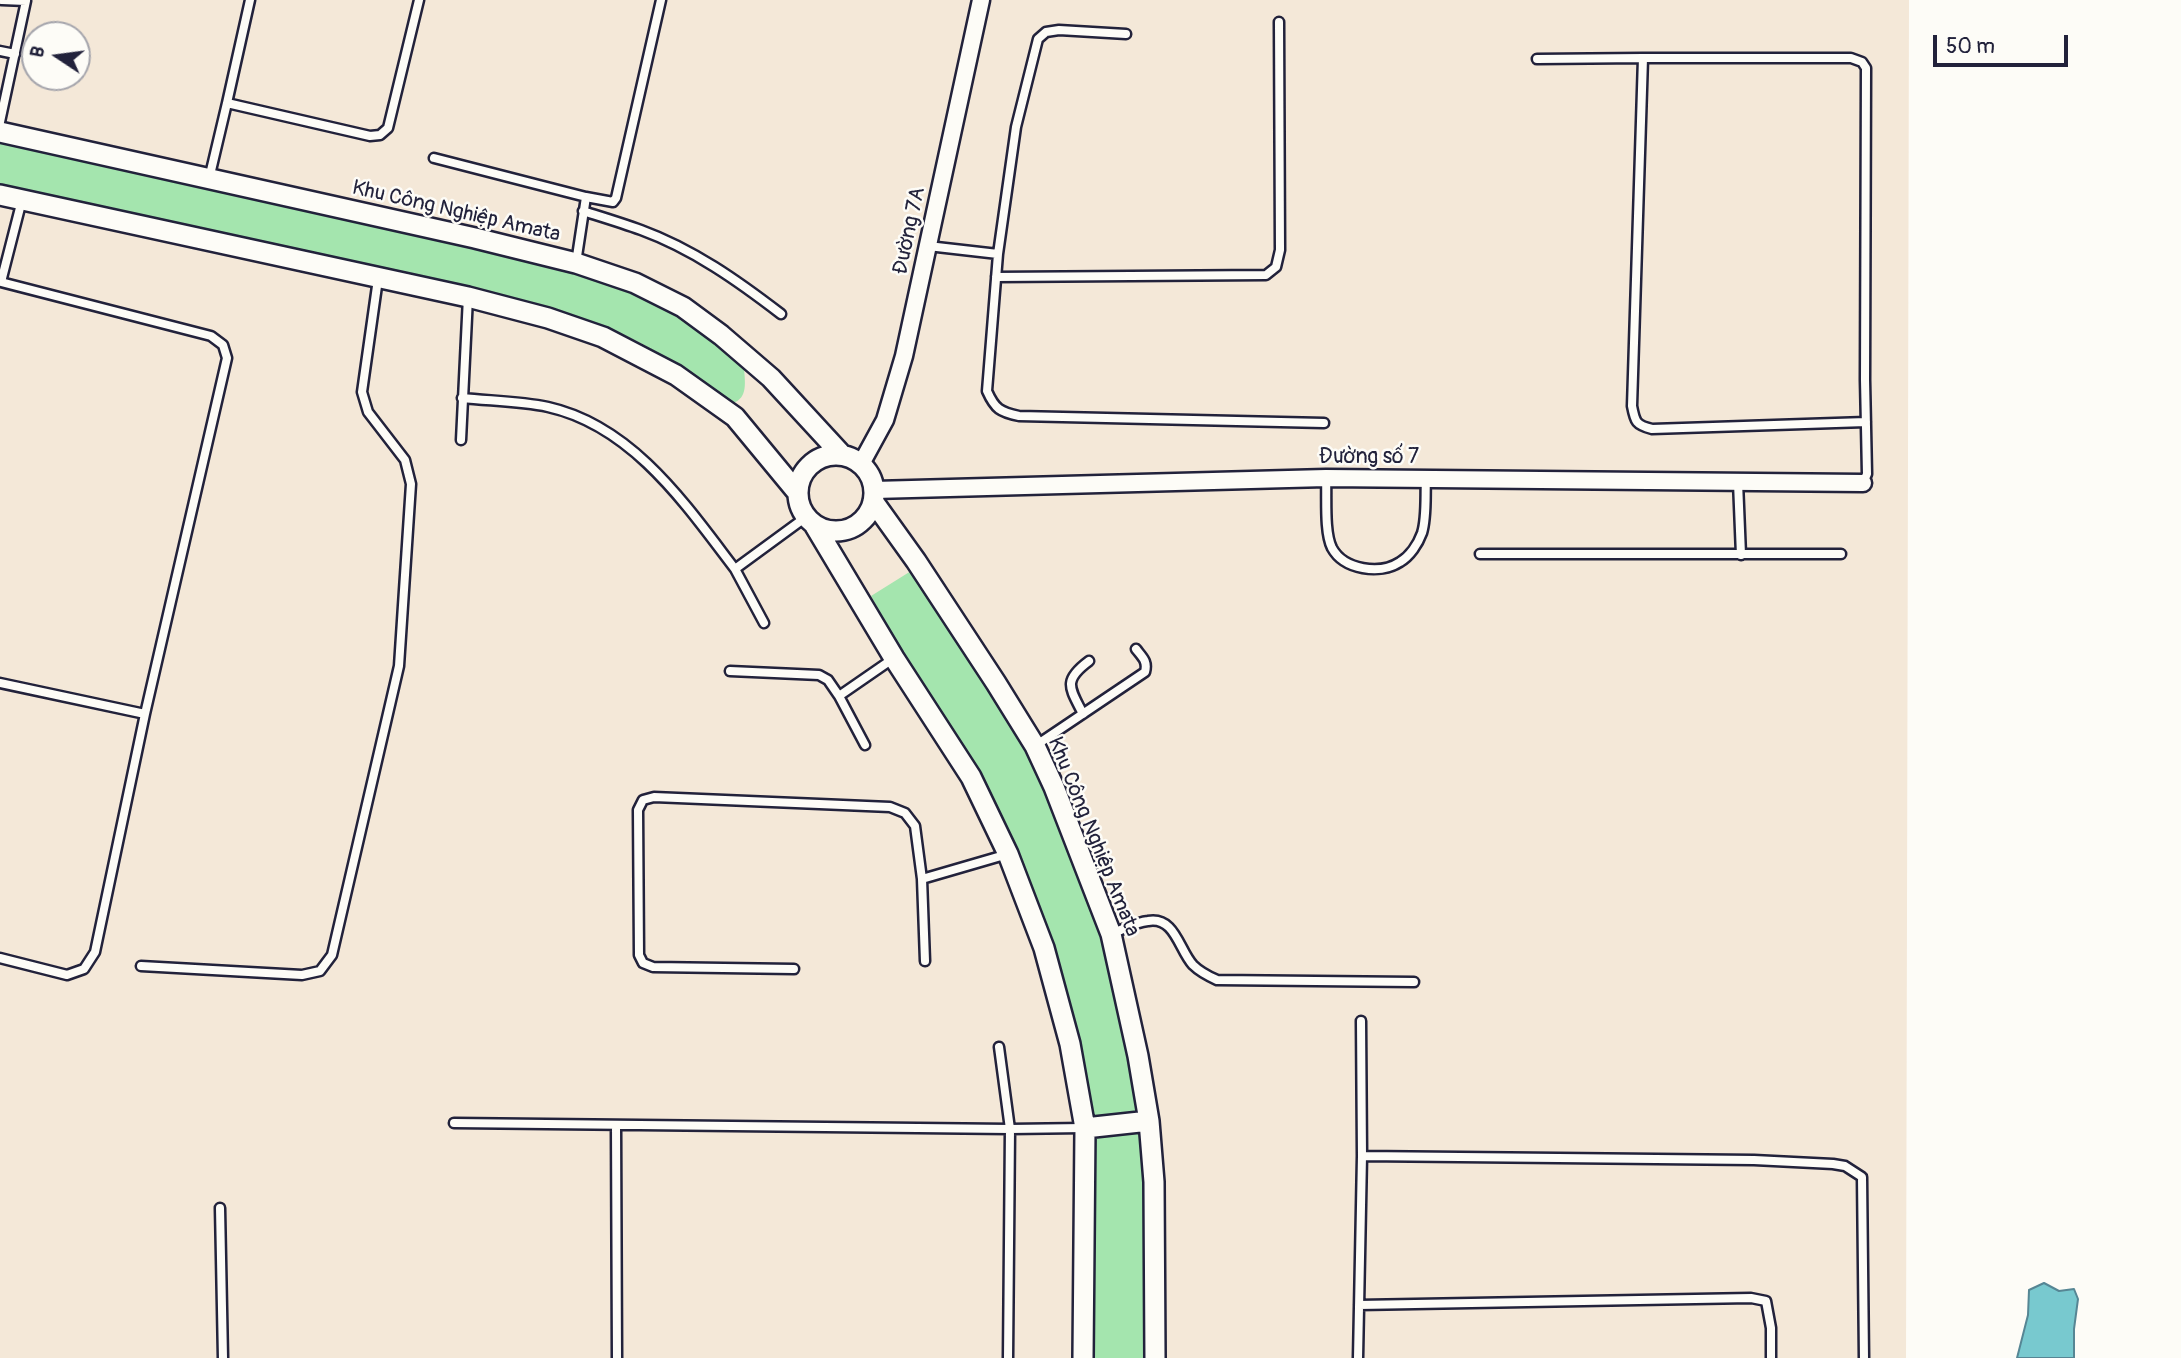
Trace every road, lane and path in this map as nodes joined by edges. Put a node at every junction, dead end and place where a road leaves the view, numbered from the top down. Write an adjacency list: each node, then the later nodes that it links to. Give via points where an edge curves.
1 (2, 0): 2 (lane)
2 (26, 0): 10 (lane)
3 (250, 0): 13 (lane)
4 (419, 0): 13 (lane, via 388,128 380,135)
5 (662, 0): 19 (lane, via 617,198 608,202)
6 (981, 0): 22 (street, Đường 7A)
7 (1279, 22): 25 (lane, via 1280,250 1276,267 1266,275)
8 (1126, 34): 23 (lane, via 1059,30 1038,39 1016,127)
9 (0, 51): 10 (lane)
10 (15, 54): 14 (lane)
11 (1643, 58): 12 (lane); 31 (lane, via 1851,58 1866,68); 31 (lane, via 1635,421 1652,429)
12 (1537, 59)
13 (227, 103): 17 (lane)
14 (0, 122)
15 (0, 132): 17 (street, Khu Công Nghiệp Amata)
16 (434, 158): 19 (lane)
17 (209, 179): 24 (street, Khu Công Nghiệp Amata)
18 (0, 195): 20 (street)
19 (586, 197): 21 (lane)
20 (22, 200): 26 (street); 27 (lane)
21 (583, 211): 24 (lane); 29 (lane, via 642,230 696,256)
22 (928, 246): 23 (lane); 35 (street, Đường 7A, via 885,420)
23 (999, 254): 25 (lane)
24 (576, 263): 34 (street, Khu Công Nghiệp Amata, via 635,283 683,307 771,378)
25 (996, 277): 32 (lane, via 987,391 1003,412)
26 (378, 279): 28 (street); 63 (lane, via 362,392 368,412 405,460 411,484 400,666 332,955 320,971 302,975)
27 (1, 282): 54 (lane, via 211,336 223,345 227,358)
28 (468, 297): 30 (lane); 40 (street, via 603,337 676,375 735,417)
29 (781, 314)
30 (462, 398): 33 (lane); 46 (lane, via 547,407 575,415 606,432 634,450 692,512)
31 (1866, 422): 39 (lane, via 1867,474)
32 (1324, 423)
33 (461, 440)
34 (842, 455): 35 (street); 40 (street, via 814,461 806,468)
35 (861, 464): 41 (street, via 873,481)
36 (1326, 478): 37 (street, Đường số 7); 37 (lane, via 1332,547 1342,560 1363,568 1399,563 1414,550 1423,531); 41 (street, Đường số 7)
37 (1426, 479): 38 (street, Đường số 7)
38 (1738, 482): 39 (street, Đường số 7); 45 (lane)
39 (1863, 484)
40 (797, 492): 42 (street, via 799,505)
41 (874, 496): 42 (street, via 868,514 849,529 831,531); 57 (street, Khu Công Nghiệp Amata)
42 (811, 521): 46 (lane); 49 (street)
43 (1480, 554): 45 (lane)
44 (1841, 554): 45 (lane)
45 (1741, 555)
46 (735, 569): 47 (lane)
47 (764, 623)
48 (1136, 649): 55 (lane, via 1145,660 1145,671)
49 (894, 658): 53 (lane); 58 (street, via 971,777)
50 (1088, 661): 55 (lane, via 1071,680)
51 (730, 671): 53 (lane, via 819,675)
52 (0, 683): 54 (lane)
53 (839, 696): 56 (lane)
54 (145, 714): 61 (lane, via 95,951 84,968 66,975)
55 (1083, 715): 57 (lane)
56 (865, 745)
57 (1035, 746): 60 (street, Khu Công Nghiệp Amata)
58 (1008, 854): 59 (lane); 71 (street, via 1044,948 1070,1044)
59 (922, 879): 62 (lane); 64 (lane, via 915,826 905,813 890,807 643,800 638,810 639,955 643,963 653,967)
60 (1111, 934): 65 (lane, via 1148,920 1161,921 1172,929 1191,963 1217,980); 68 (street, Khu Công Nghiệp Amata)
61 (0, 958)
62 (925, 961)
63 (141, 966)
64 (794, 969)
65 (1414, 982)
66 (1361, 1021): 73 (lane)
67 (999, 1047): 72 (lane)
68 (1149, 1121): 71 (street); 80 (street, Khu Công Nghiệp Amata)
69 (454, 1123): 70 (lane)
70 (616, 1125): 72 (lane); 77 (lane)
71 (1085, 1128): 72 (lane); 79 (street)
72 (1010, 1129): 78 (lane)
73 (1362, 1156): 75 (lane); 83 (lane, via 1755,1160 1845,1166 1861,1177)
74 (220, 1208): 76 (lane)
75 (1359, 1306): 81 (lane); 82 (lane, via 1751,1298 1766,1301)
76 (223, 1358)
77 (617, 1358)
78 (1008, 1358)
79 (1083, 1358)
80 (1155, 1358)
81 (1358, 1358)
82 (1771, 1358)
83 (1864, 1358)

